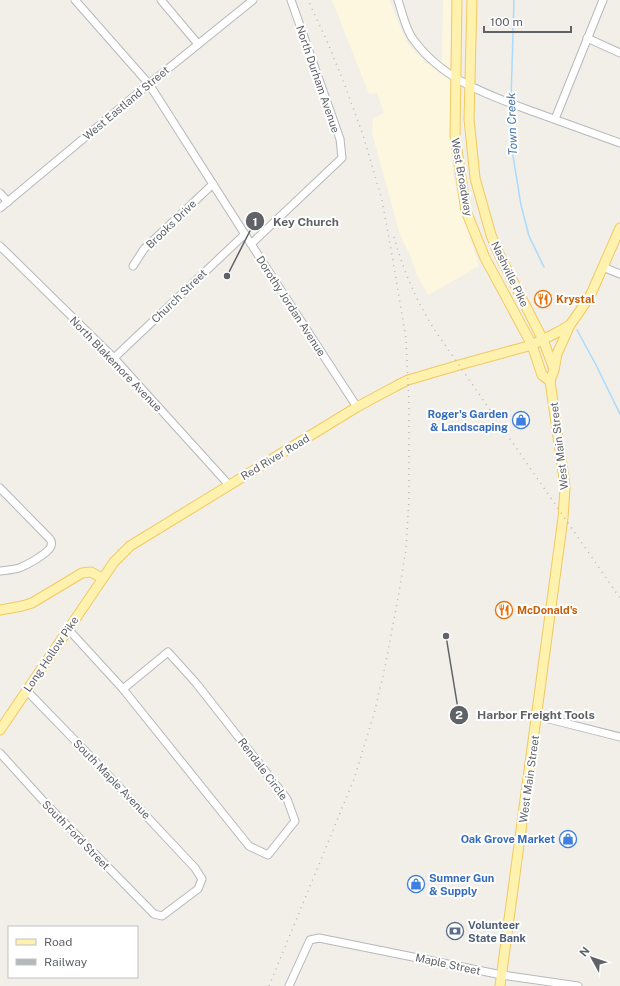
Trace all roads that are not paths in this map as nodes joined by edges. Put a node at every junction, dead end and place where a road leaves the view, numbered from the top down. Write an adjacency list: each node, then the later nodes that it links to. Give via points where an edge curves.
1 (75, 0): 13 (street, Dorothy Jordan Avenue)
2 (160, 0): 10 (street)
3 (253, 0): 10 (street, West Eastland Street)
4 (291, 0): 25 (street, North Durham Avenue, via 340,139 342,158)
5 (398, 0): 12 (street, via 412,38 438,66)
6 (457, 0): 12 (main road, West Broadway)
7 (472, 0): 14 (main road)
8 (604, 0): 9 (street)
9 (587, 38): 11 (street); 15 (street)
10 (198, 44): 13 (street, West Eastland Street)
11 (620, 53)
12 (456, 79): 14 (street); 22 (main road, West Broadway, via 455,136)
13 (149, 84): 17 (street, Dorothy Jordan Avenue); 19 (street, West Eastland Street)
14 (470, 87): 15 (street); 21 (main road, Nashville Pike, via 469,119 475,178)
15 (555, 119): 16 (street)
16 (620, 143)
17 (213, 184): 24 (street, Dorothy Jordan Avenue); 27 (street, Brooks Drive, via 144,250)
18 (0, 193): 19 (street)
19 (8, 202): 20 (street, West Eastland Street)
20 (0, 208)
21 (484, 212): 22 (main road); 31 (main road, Nashville Pike, via 497,250)
22 (469, 218): 32 (main road, West Broadway, via 485,258)
23 (620, 228): 28 (main road)
24 (245, 234): 25 (street, Dorothy Jordan Avenue); 33 (street, Church Street)
25 (251, 244): 36 (street, Dorothy Jordan Avenue)
26 (0, 246): 33 (street, North Blakemore Avenue)
27 (133, 266)
28 (603, 267): 29 (street); 30 (main road, via 587,300)
29 (620, 274)
30 (570, 325): 31 (main road, Red River Road); 34 (main road, West Main Street, via 557,354)
31 (543, 340): 32 (main road, Red River Road); 34 (main road)
32 (532, 345): 35 (main road, West Broadway, via 542,375); 36 (main road, Red River Road, via 408,380)
33 (114, 358): 37 (street, North Blakemore Avenue)
34 (554, 370): 35 (main road, West Main Street)
35 (550, 381): 45 (main road, West Main Street, via 565,488)
36 (357, 407): 37 (main road, Red River Road)
37 (229, 485): 40 (main road, Red River Road, via 130,546)
38 (0, 488): 39 (street, via 52,542 49,549 29,564)
39 (0, 571)
40 (102, 578): 41 (main road, via 91,572 82,573 32,602); 42 (main road, Long Hollow Pike)
41 (0, 610)
42 (68, 629): 43 (street, Rendale Circle); 44 (main road, Long Hollow Pike)
43 (123, 689): 43 (street, Rendale Circle, via 249,846 268,855 295,821 287,799 178,662 168,652)
44 (27, 692): 46 (main road, Long Hollow Pike); 49 (street, South Maple Avenue, via 98,764 195,868 202,879 198,889 162,916)
45 (537, 716): 47 (street); 50 (main road, West Main Street)
46 (0, 730)
47 (620, 737)
48 (0, 753): 49 (street, South Ford Street)
49 (154, 914)
50 (502, 975): 51 (street, Maple Street, via 319,938 310,940); 52 (main road); 53 (street, Maple Street)
51 (289, 986)
52 (500, 986)
53 (578, 986)

